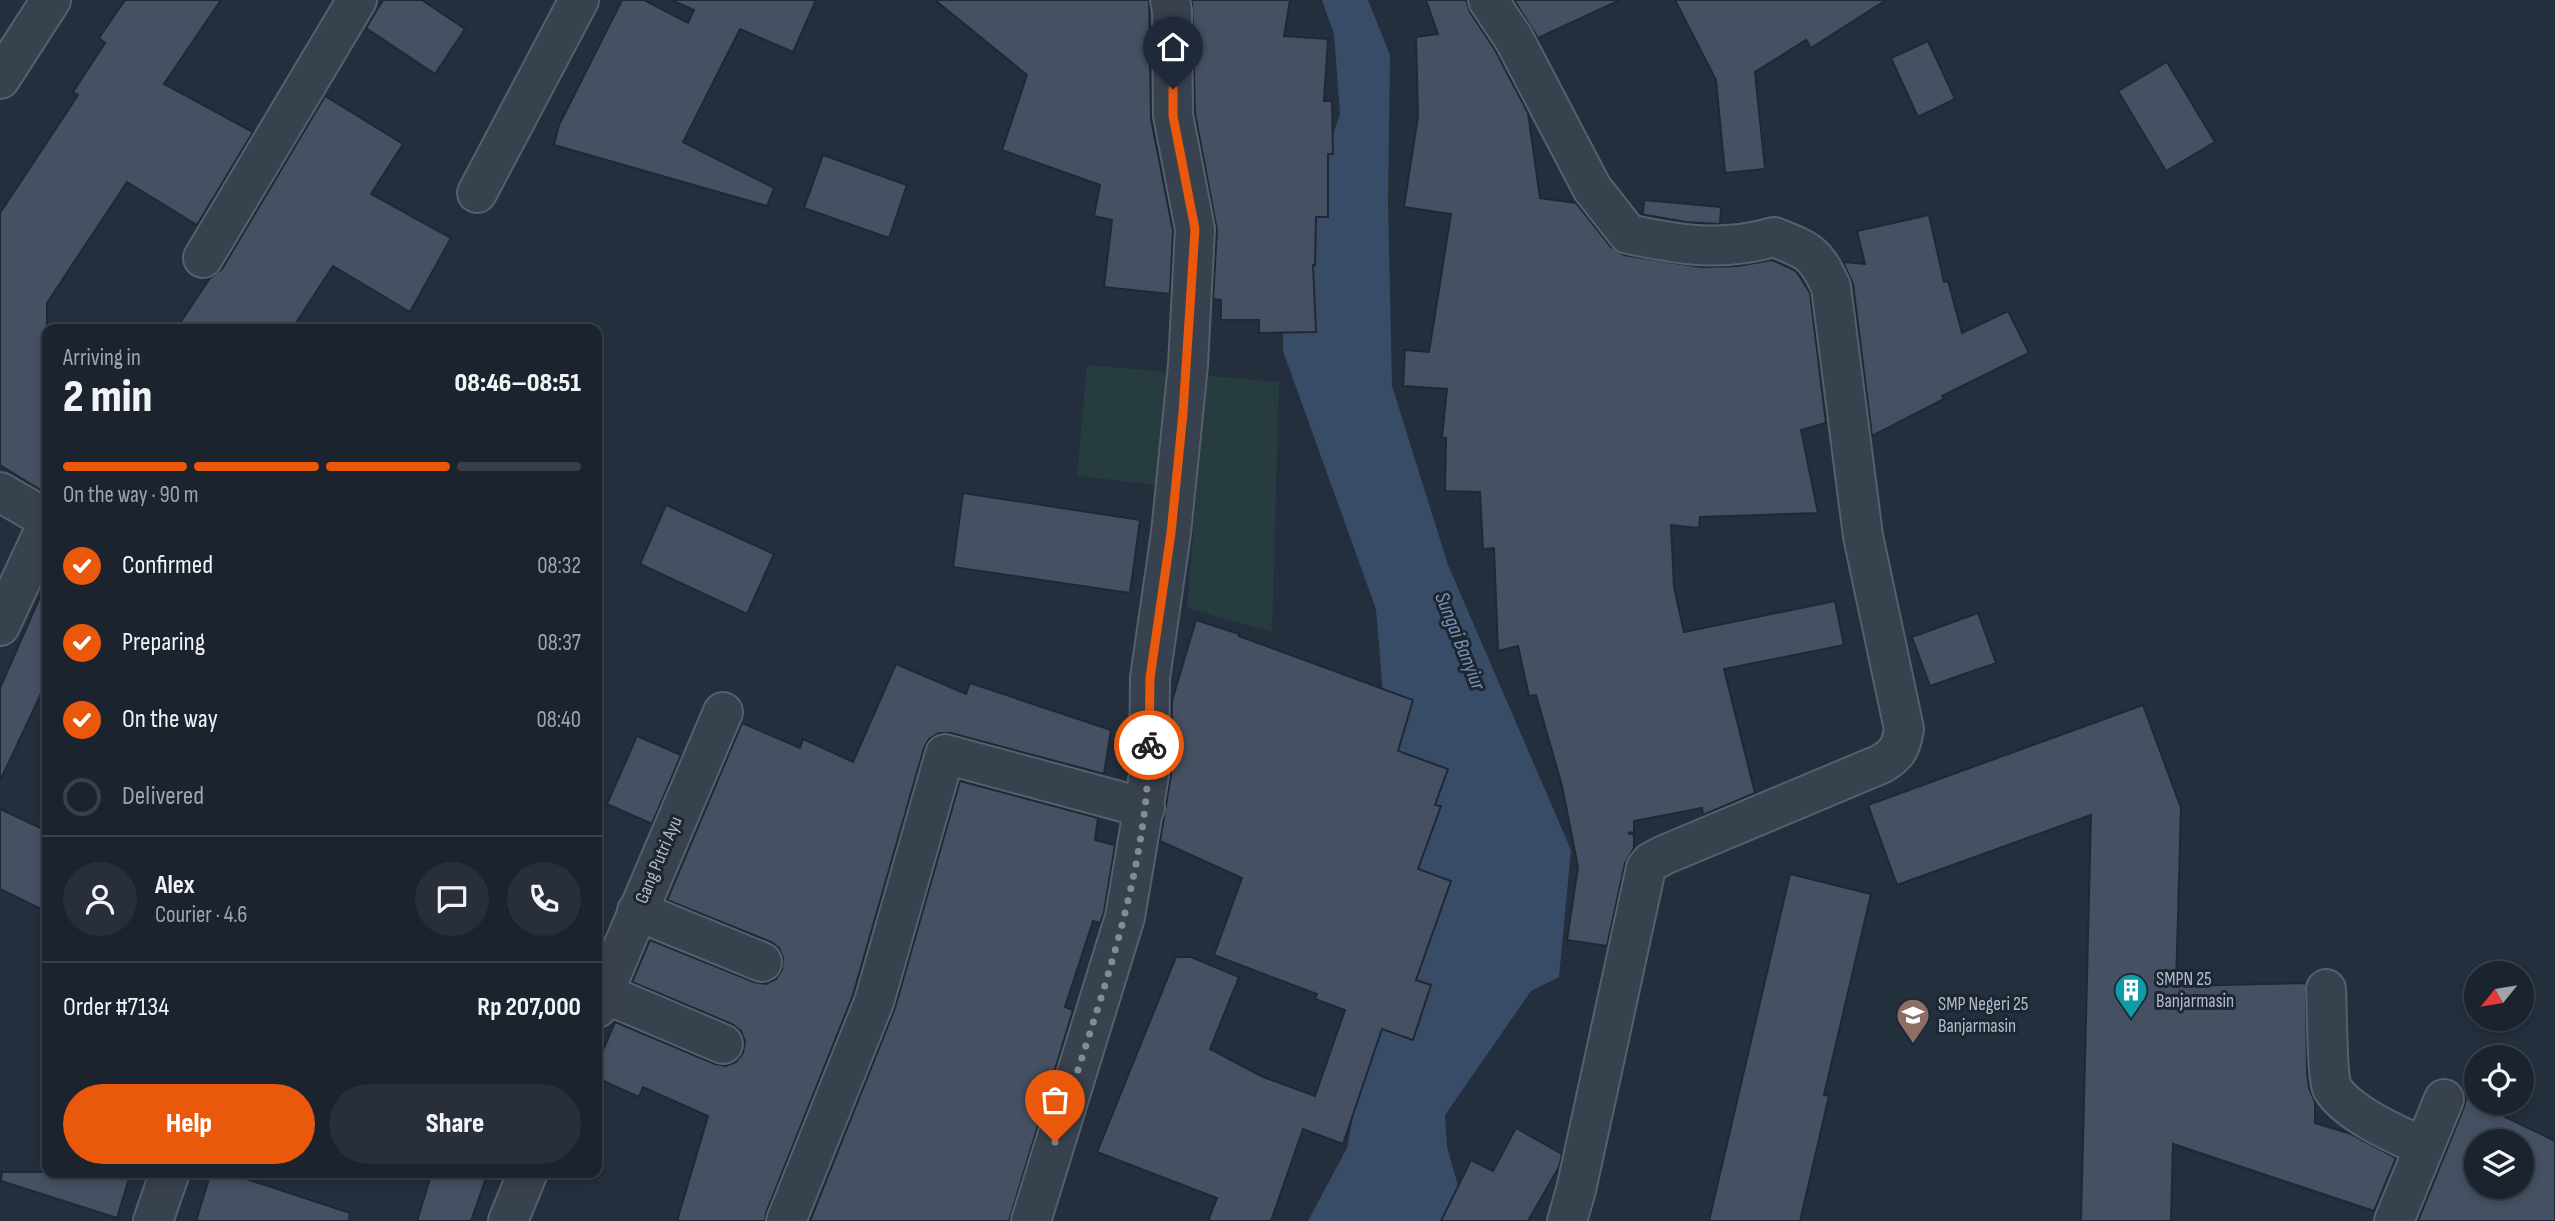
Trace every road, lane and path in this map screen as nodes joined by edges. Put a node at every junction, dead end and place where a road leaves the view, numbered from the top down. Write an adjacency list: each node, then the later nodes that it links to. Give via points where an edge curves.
1 (51, 0): 6 (street)
2 (357, 0): 8 (street)
3 (579, 0): 7 (street)
4 (1170, 0): 14 (street, via 1173,116 1195,229 1187,378 1150,678)
5 (1488, 0): 29 (street, via 1514,39 1592,188 1628,234 1684,246 1745,245 1774,237 1814,256 1824,271 1831,287 1863,536 1904,729 1896,755 1881,764 1664,855 1646,869)
6 (0, 79)
7 (477, 193)
8 (203, 258)
9 (0, 492): 10 (street)
10 (42, 518)
11 (42, 535): 12 (street)
12 (0, 626)
13 (723, 712): 15 (street, Gang Putri Ayu)
14 (1145, 808): 27 (street, via 944,754 874,1002); 28 (street, via 1125,918)
15 (637, 911): 16 (street); 18 (street, Gang Putri Ayu)
16 (762, 962)
17 (2326, 989): 22 (street, via 2331,1086 2378,1126)
18 (602, 996)
19 (602, 1002): 20 (street)
20 (723, 1044)
21 (2444, 1099): 22 (street)
22 (2424, 1147): 30 (street)
23 (168, 1178): 25 (street)
24 (525, 1178): 26 (street)
25 (153, 1221)
26 (509, 1221)
27 (786, 1221)
28 (1031, 1221)
29 (1567, 1221)
30 (2394, 1221)

